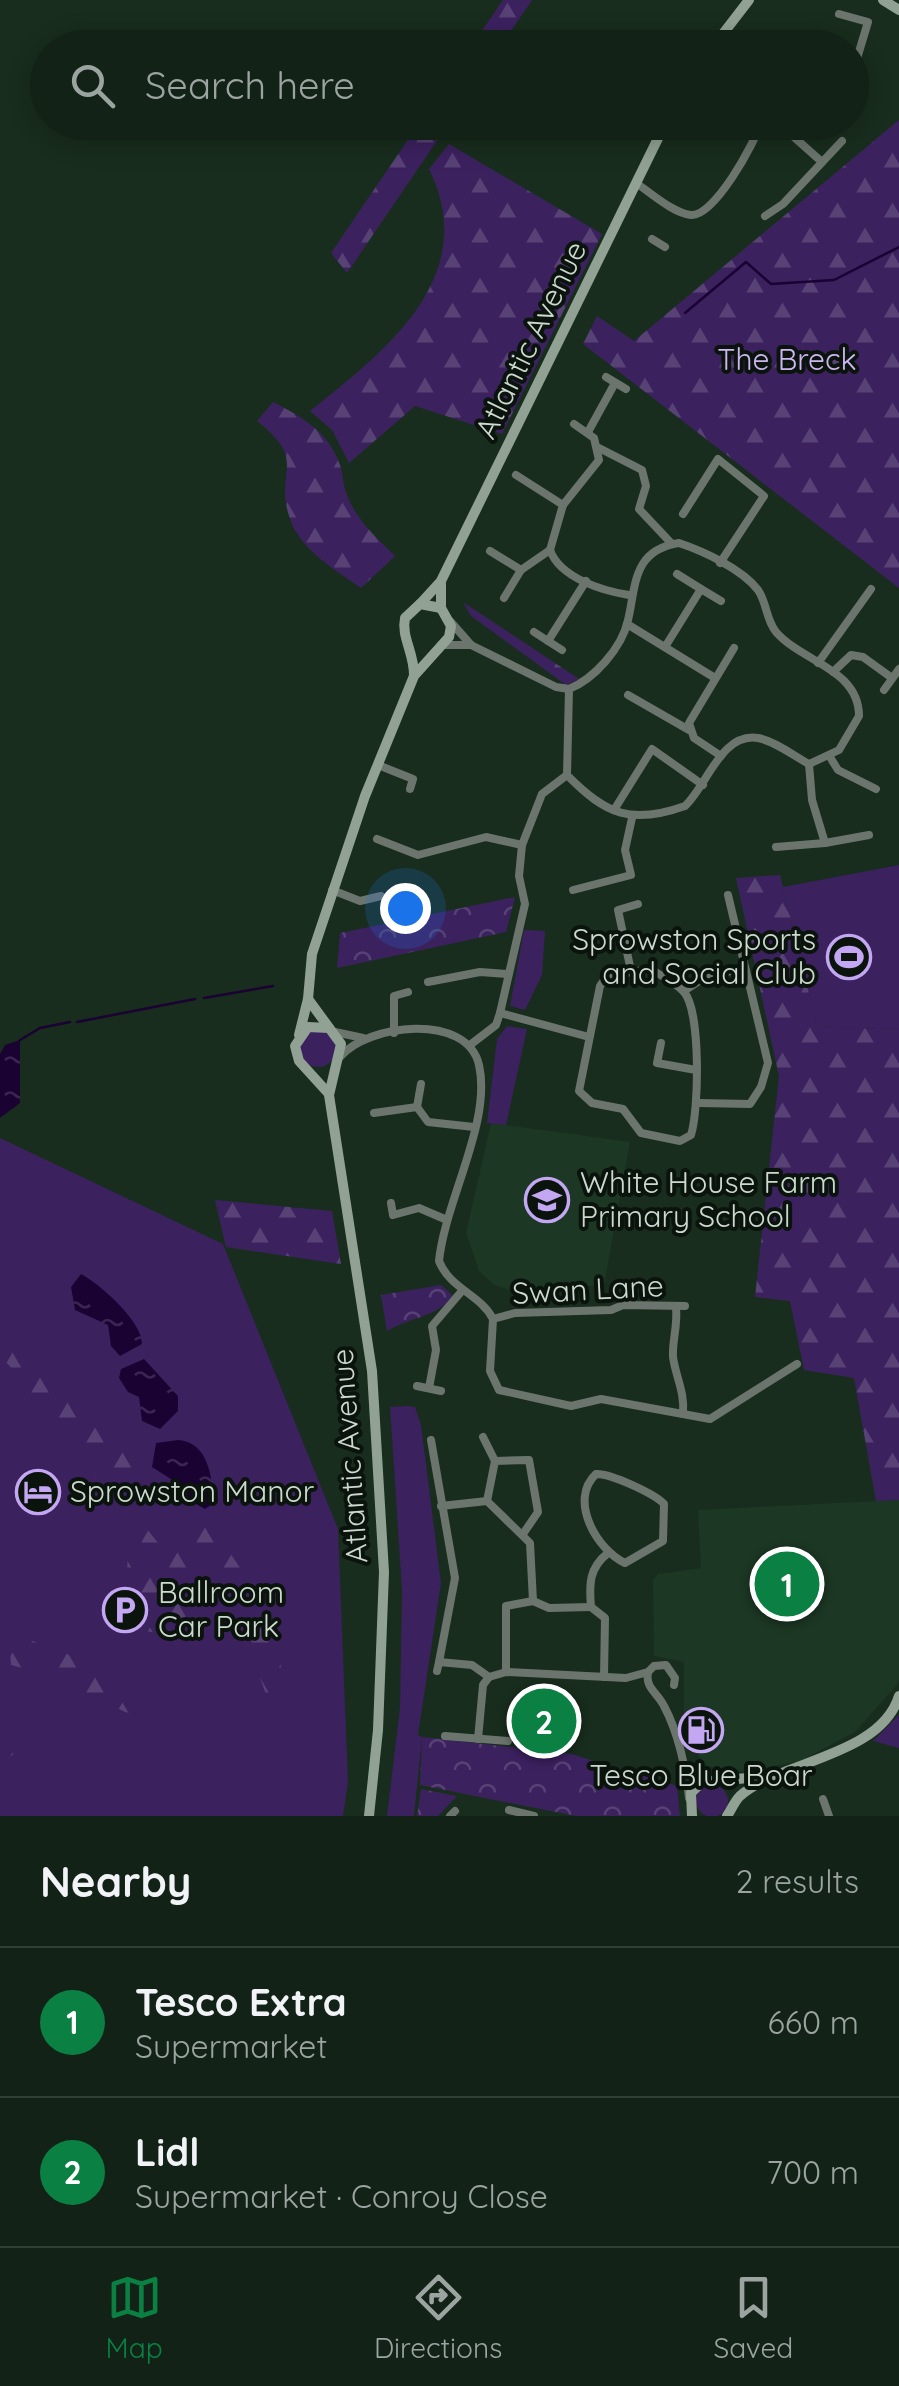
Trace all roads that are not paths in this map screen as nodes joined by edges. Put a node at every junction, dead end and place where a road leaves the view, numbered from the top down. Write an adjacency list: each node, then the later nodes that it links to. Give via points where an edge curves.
1 (749, 0): 7 (street)
2 (883, 0): 3 (street)
3 (899, 10)
4 (839, 14): 5 (street)
5 (868, 22): 6 (street); 8 (street)
6 (880, 26)
7 (726, 30)
8 (866, 30)
9 (657, 140): 14 (street, Atlantic Avenue)
10 (752, 140): 14 (street, via 708,210 697,216)
11 (797, 140): 13 (street)
12 (842, 141): 13 (street)
13 (822, 162): 15 (street)
14 (636, 183): 35 (street, Atlantic Avenue)
15 (765, 216)
16 (652, 239): 17 (street)
17 (665, 248)
18 (606, 377): 19 (street)
19 (615, 382): 20 (street); 22 (street)
20 (626, 389)
21 (574, 424): 22 (street)
22 (588, 432): 23 (street)
23 (599, 448): 27 (street, via 600,460); 29 (street, via 642,470 640,508)
24 (538, 470): 26 (street)
25 (516, 474): 26 (street)
26 (530, 483): 27 (street)
27 (563, 505): 30 (street)
28 (683, 514): 32 (street, via 718,459 764,496)
29 (672, 544): 32 (street); 39 (street, via 650,557)
30 (550, 550): 33 (street); 36 (street)
31 (490, 551): 33 (street)
32 (720, 563): 54 (street, via 757,590 774,630)
33 (521, 570): 40 (street)
34 (677, 574): 37 (street)
35 (441, 580): 42 (street, Atlantic Avenue); 43 (street, Atlantic Avenue)
36 (586, 582): 39 (street); 47 (street)
37 (701, 588): 41 (street); 50 (street)
38 (871, 588): 54 (street)
39 (630, 594): 45 (street)
40 (504, 598)
41 (721, 601)
42 (420, 604): 43 (street); 49 (street, Atlantic Avenue, via 403,623)
43 (441, 608): 44 (street)
44 (450, 621): 48 (street); 51 (street, Atlantic Avenue)
45 (628, 624): 50 (street); 60 (street, via 596,672)
46 (534, 632): 47 (street)
47 (548, 641): 53 (street)
48 (471, 645): 51 (street); 60 (street)
49 (412, 647): 51 (street); 57 (street, Atlantic Avenue)
50 (665, 647): 58 (street)
51 (438, 648): 57 (street, Atlantic Avenue)
52 (734, 648): 58 (street)
53 (562, 650)
54 (818, 662): 56 (street)
55 (899, 669): 59 (street)
56 (833, 672): 59 (street, via 844,656 854,655); 65 (street, via 854,692 859,716)
57 (414, 676): 67 (street, Atlantic Avenue)
58 (715, 678): 63 (street)
59 (892, 678): 61 (street)
60 (569, 689): 68 (street)
61 (884, 690)
62 (628, 695): 63 (street)
63 (689, 730): 64 (street)
64 (721, 756): 66 (street, via 744,738 761,738); 69 (street)
65 (830, 757): 66 (street); 71 (street, via 838,770)
66 (809, 764): 77 (street)
67 (378, 765): 70 (street, via 414,779); 79 (street, Atlantic Avenue)
68 (568, 775): 72 (street); 76 (street, via 542,794)
69 (703, 785): 72 (street, via 652,750); 73 (street, via 685,806)
70 (410, 789)
71 (876, 789)
72 (614, 810): 73 (street)
73 (632, 818): 80 (street, via 625,850 631,874)
74 (869, 836): 77 (street)
75 (377, 838): 76 (street, via 418,855 486,837)
76 (522, 844): 86 (street, via 525,904)
77 (824, 844): 78 (street)
78 (776, 848)
79 (332, 890): 82 (street, via 360,901); 90 (street, Atlantic Avenue, via 312,954)
80 (573, 890)
81 (728, 895): 84 (street)
82 (381, 896)
83 (638, 904): 85 (street, via 618,910)
84 (743, 968): 89 (street, via 704,978); 104 (street, via 768,1063 761,1087 750,1104)
85 (631, 971): 89 (street, via 651,969); 95 (street, via 608,976 600,986)
86 (506, 974): 87 (street); 91 (street)
87 (428, 982)
88 (408, 992): 93 (street, via 394,996)
89 (684, 992): 101 (street)
90 (308, 999): 92 (street, Atlantic Avenue); 94 (street, Atlantic Avenue)
91 (500, 1013): 95 (street); 98 (street)
92 (332, 1030): 94 (street, via 315,1025); 96 (street); 99 (street, Atlantic Avenue, via 341,1044)
93 (394, 1033): 96 (street); 98 (street, via 427,1029)
94 (299, 1035): 100 (street, Atlantic Avenue, via 296,1054)
95 (589, 1036): 104 (street, via 582,1098 623,1109 641,1133 680,1141 691,1135)
96 (368, 1038): 99 (street)
97 (661, 1043): 101 (street, via 656,1065)
98 (470, 1045): 107 (street, via 480,1067)
99 (338, 1061): 100 (street, via 325,1071); 103 (street, Atlantic Avenue)
100 (310, 1070): 103 (street, Atlantic Avenue)
101 (696, 1070): 104 (street)
102 (421, 1084): 105 (street)
103 (329, 1095): 147 (street, Atlantic Avenue, via 372,1371 380,1472 383,1642)
104 (699, 1102)
105 (416, 1107): 106 (street); 107 (street, via 428,1122)
106 (374, 1113)
107 (474, 1126): 110 (street)
108 (391, 1203): 109 (street)
109 (396, 1214): 110 (street, via 418,1208); 111 (street)
110 (447, 1220): 112 (street, via 439,1260)
111 (399, 1228)
112 (461, 1292): 113 (street); 116 (street, via 432,1326 436,1350)
113 (493, 1319): 118 (street, via 491,1381 499,1390 571,1406 602,1399); 118 (street, Swan Lane, via 623,1305 681,1307 673,1353 685,1395)
114 (796, 1364): 118 (street, via 710,1419)
115 (417, 1386): 116 (street)
116 (429, 1388): 117 (street)
117 (440, 1391)
118 (683, 1414)
119 (483, 1437): 121 (street)
120 (431, 1440): 123 (street)
121 (495, 1461): 122 (street); 124 (street, via 529,1460 538,1512)
122 (486, 1500): 123 (street); 124 (street)
123 (442, 1506): 130 (street, via 455,1578 438,1666 472,1665)
124 (523, 1534): 126 (street, via 534,1556)
125 (608, 1553): 125 (street, via 590,1533 586,1489 602,1473 664,1504 663,1542 625,1563); 127 (street, via 591,1572)
126 (533, 1601): 127 (street, via 549,1608); 128 (street, via 506,1606)
127 (591, 1606): 131 (street, via 605,1618)
128 (506, 1672): 130 (street); 131 (street)
129 (648, 1672): 132 (street); 133 (street, via 666,1666); 134 (street)
130 (488, 1677): 138 (street)
131 (604, 1677): 132 (street)
132 (626, 1678): 134 (street)
133 (674, 1686): 134 (street); 136 (street)
134 (653, 1692): 136 (street)
135 (899, 1696): 141 (street, via 863,1736)
136 (667, 1712): 140 (street)
137 (445, 1736): 138 (street)
138 (478, 1739): 139 (street)
139 (508, 1742)
140 (685, 1766): 142 (street); 145 (street)
141 (792, 1773): 142 (street); 146 (street, via 742,1794)
142 (713, 1780): 145 (street, via 695,1787); 146 (street, via 730,1790)
143 (822, 1799): 149 (street)
144 (509, 1810): 148 (street)
145 (692, 1811)
146 (732, 1811)
147 (369, 1816)
148 (534, 1816)
149 (829, 1816)

